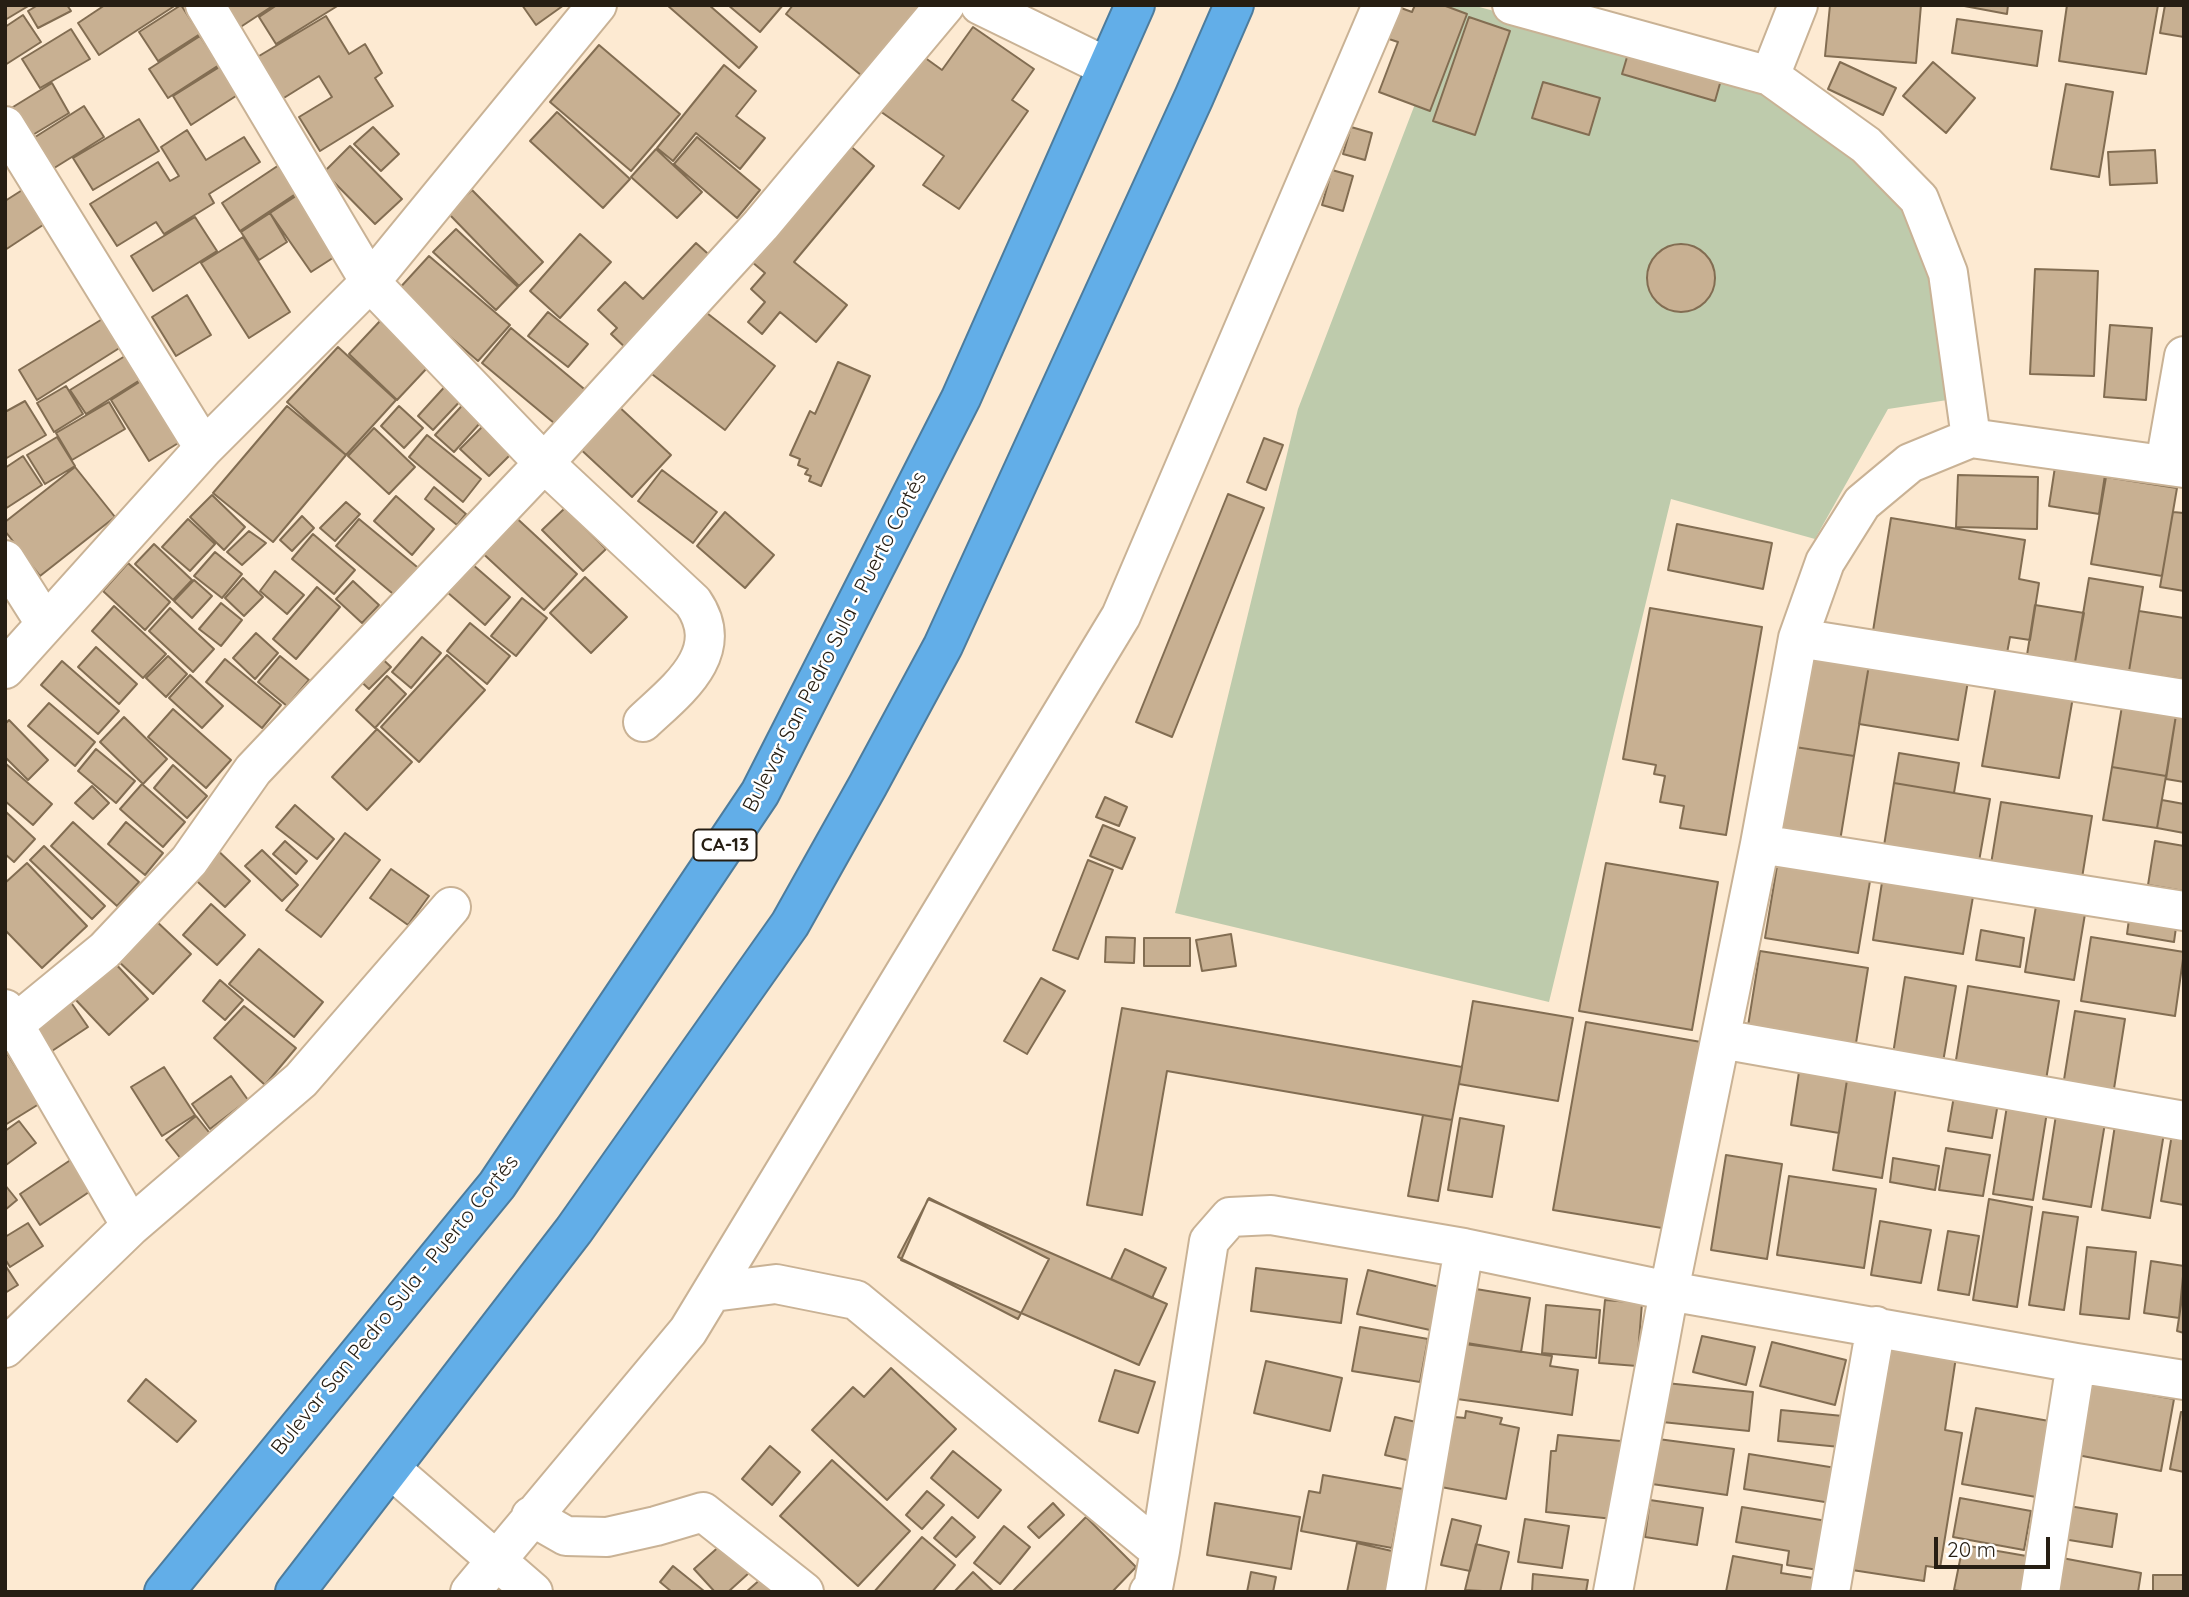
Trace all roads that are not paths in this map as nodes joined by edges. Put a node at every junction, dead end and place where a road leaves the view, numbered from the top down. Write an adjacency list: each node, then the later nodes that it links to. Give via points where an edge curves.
1 (205, 5): 13 (street)
2 (597, 5): 13 (street)
3 (946, 5): 17 (street, via 761,225)
4 (980, 5): 10 (street)
5 (1135, 5): 10 (highway, Bulevar San Pedro Sula - Puerto Cortés / CA-13)
6 (1234, 5): 39 (highway, via 943,646 790,924 574,1230)
7 (1382, 5): 34 (street, via 1121,616)
8 (1513, 5): 11 (street)
9 (1798, 5): 11 (street)
10 (1107, 67): 43 (highway, Bulevar San Pedro Sula - Puerto Cortés / CA-13, via 961,397 760,793 497,1185)
11 (1770, 76): 15 (street, via 1866,145 1919,199 1948,273)
12 (5, 126): 16 (street)
13 (370, 282): 16 (street); 17 (street)
14 (2184, 356): 18 (street)
15 (1971, 438): 18 (street); 21 (street, via 1910,463 1862,503 1825,562)
16 (204, 448): 20 (street)
17 (544, 463): 24 (street, via 693,602 702,616 704,650 688,680); 28 (street, via 253,770 189,861 105,950)
18 (2174, 466)
19 (5, 560): 20 (street)
20 (45, 623): 22 (street)
21 (1797, 638): 23 (street); 25 (street)
22 (5, 669)
23 (2184, 699)
24 (643, 722)
25 (1760, 844): 27 (street); 29 (street)
26 (450, 907): 31 (street, via 301,1080)
27 (2184, 911)
28 (9, 1023): 31 (street)
29 (1721, 1039): 30 (street); 33 (street)
30 (2184, 1121)
31 (131, 1226): 36 (street)
32 (1464, 1248): 33 (street); 41 (street, via 1271,1215 1230,1217 1209,1241); 49 (street)
33 (1670, 1291): 35 (street); 50 (street)
34 (713, 1292): 40 (street, via 688,1331); 41 (street, via 776,1284 856,1300)
35 (1876, 1326): 37 (street); 51 (street)
36 (5, 1348)
37 (2076, 1363): 38 (street); 52 (street)
38 (2184, 1380)
39 (391, 1469): 42 (street); 44 (highway)
40 (531, 1516): 42 (street); 47 (street, via 566,1536 607,1536 703,1512)
41 (1160, 1551): 48 (street)
42 (496, 1559): 45 (street); 46 (street)
43 (164, 1592)
44 (295, 1592)
45 (470, 1592)
46 (533, 1592)
47 (804, 1592)
48 (1149, 1592)
49 (1405, 1592)
50 (1613, 1592)
51 (1830, 1592)
52 (2040, 1592)

